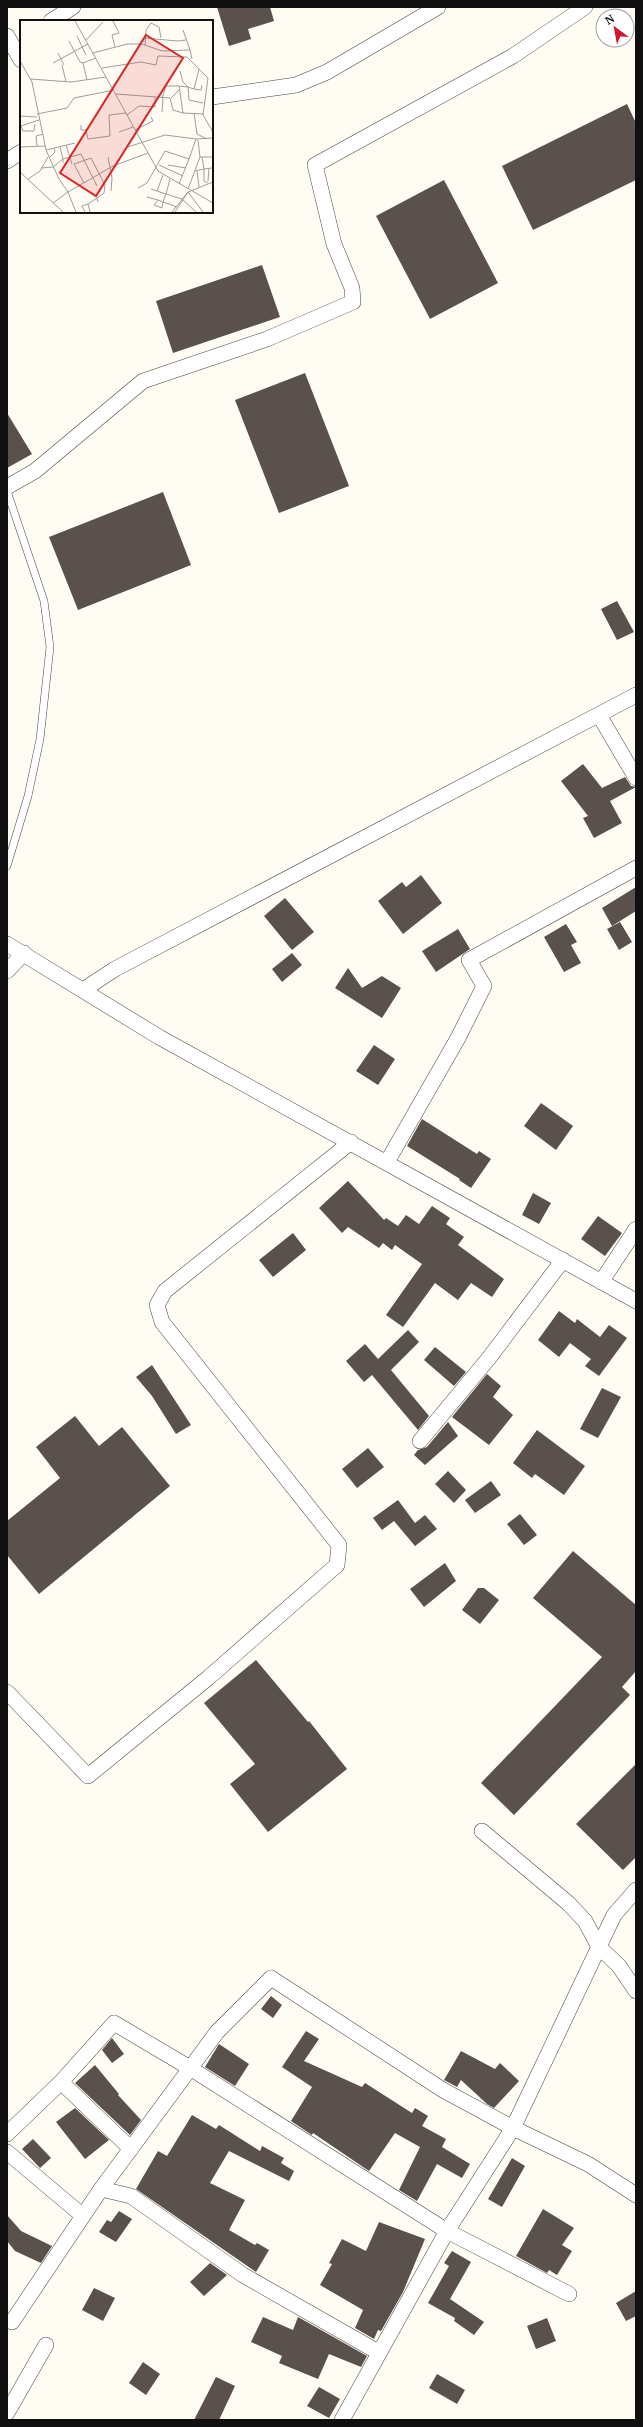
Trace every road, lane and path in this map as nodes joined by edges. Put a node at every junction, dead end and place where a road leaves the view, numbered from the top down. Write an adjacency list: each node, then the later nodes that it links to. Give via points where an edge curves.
1 (73, 7): 4 (street)
2 (438, 7): 7 (street, via 327,72 296,86)
3 (585, 7): 10 (street, via 513,56 315,165 334,244 352,288 353,302 267,339 143,381 35,471)
4 (53, 20)
5 (13, 40): 6 (street)
6 (20, 58)
7 (213, 97)
8 (20, 153): 9 (street)
9 (7, 160)
10 (7, 487)
11 (7, 491): 15 (lane, via 44,601 50,647 40,738 28,796)
12 (636, 695): 13 (street)
13 (599, 715): 14 (street); 20 (street, via 115,968)
14 (636, 778)
15 (7, 866)
16 (636, 868): 22 (street, via 469,960 484,986 458,1038)
17 (7, 944): 18 (street)
18 (24, 953): 19 (street); 20 (street)
19 (7, 971)
20 (83, 990): 21 (street, via 159,1037)
21 (351, 1142): 22 (street); 28 (street, via 164,1291 157,1305 162,1322 339,1545 337,1565 208,1678 88,1776)
22 (387, 1162): 24 (street)
23 (636, 1230): 25 (street)
24 (563, 1260): 25 (street); 27 (street, via 489,1358)
25 (602, 1282): 26 (street)
26 (636, 1301)
27 (420, 1440)
28 (7, 1692)
29 (482, 1832): 31 (street, via 568,1903 585,1921)
30 (636, 1890): 31 (street, via 614,1915)
31 (599, 1947): 32 (street, via 619,1966); 35 (street)
32 (636, 1991)
33 (190, 2068): 34 (street, via 114,2023); 35 (street, via 216,2032 271,1978 443,2090); 37 (street); 42 (street)
34 (61, 2082): 36 (street); 37 (street)
35 (513, 2128): 40 (street, via 588,2164); 42 (street)
36 (7, 2134)
37 (131, 2149): 39 (street)
38 (7, 2152): 41 (street)
39 (102, 2190): 41 (street); 46 (street, via 131,2196 243,2276)
40 (636, 2195)
41 (83, 2216): 44 (street)
42 (447, 2231): 43 (street); 46 (street)
43 (569, 2294)
44 (12, 2322)
45 (46, 2344): 47 (street)
46 (378, 2352): 48 (street)
47 (7, 2413)
48 (342, 2420)

